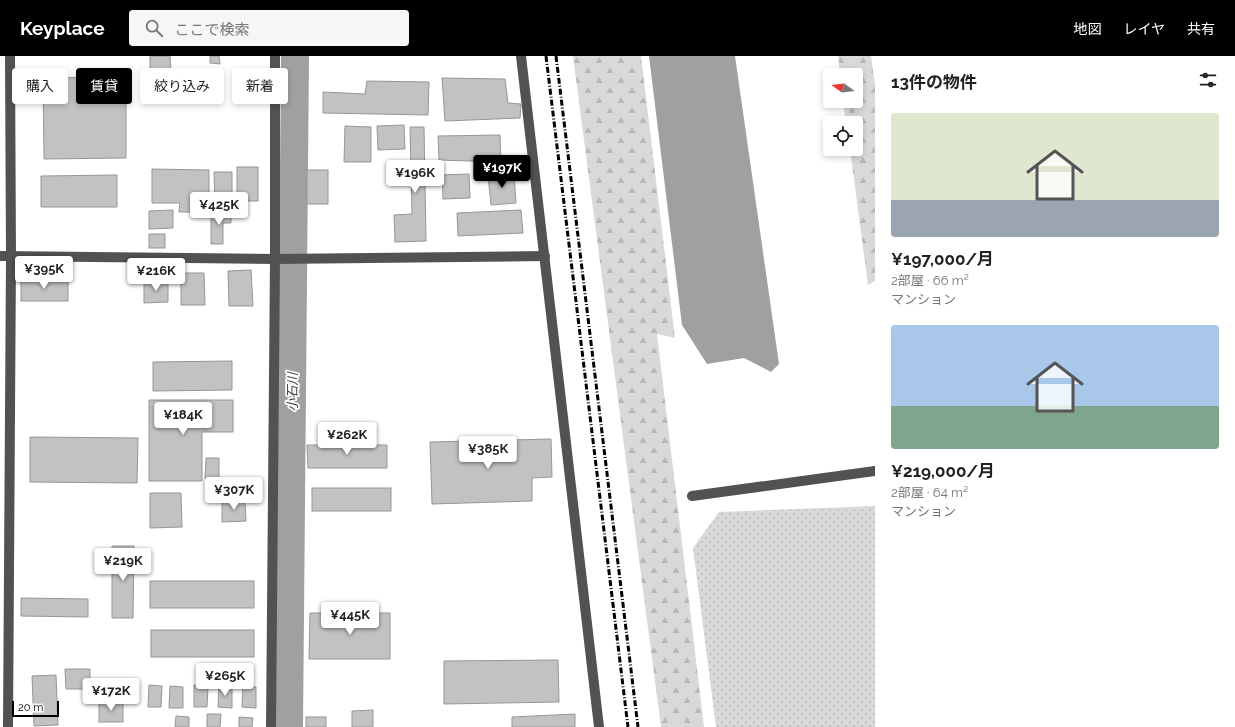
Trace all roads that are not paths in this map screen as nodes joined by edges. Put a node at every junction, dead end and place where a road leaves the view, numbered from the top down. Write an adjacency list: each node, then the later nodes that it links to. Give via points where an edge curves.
1 (10, 56): 5 (street)
2 (275, 56): 7 (street)
3 (521, 56): 6 (street)
4 (0, 256): 5 (street)
5 (11, 256): 7 (street); 10 (street)
6 (545, 256): 7 (street); 12 (street)
7 (275, 259): 11 (street)
8 (875, 471): 9 (street)
9 (692, 496)
10 (8, 727)
11 (271, 727)
12 (599, 727)

